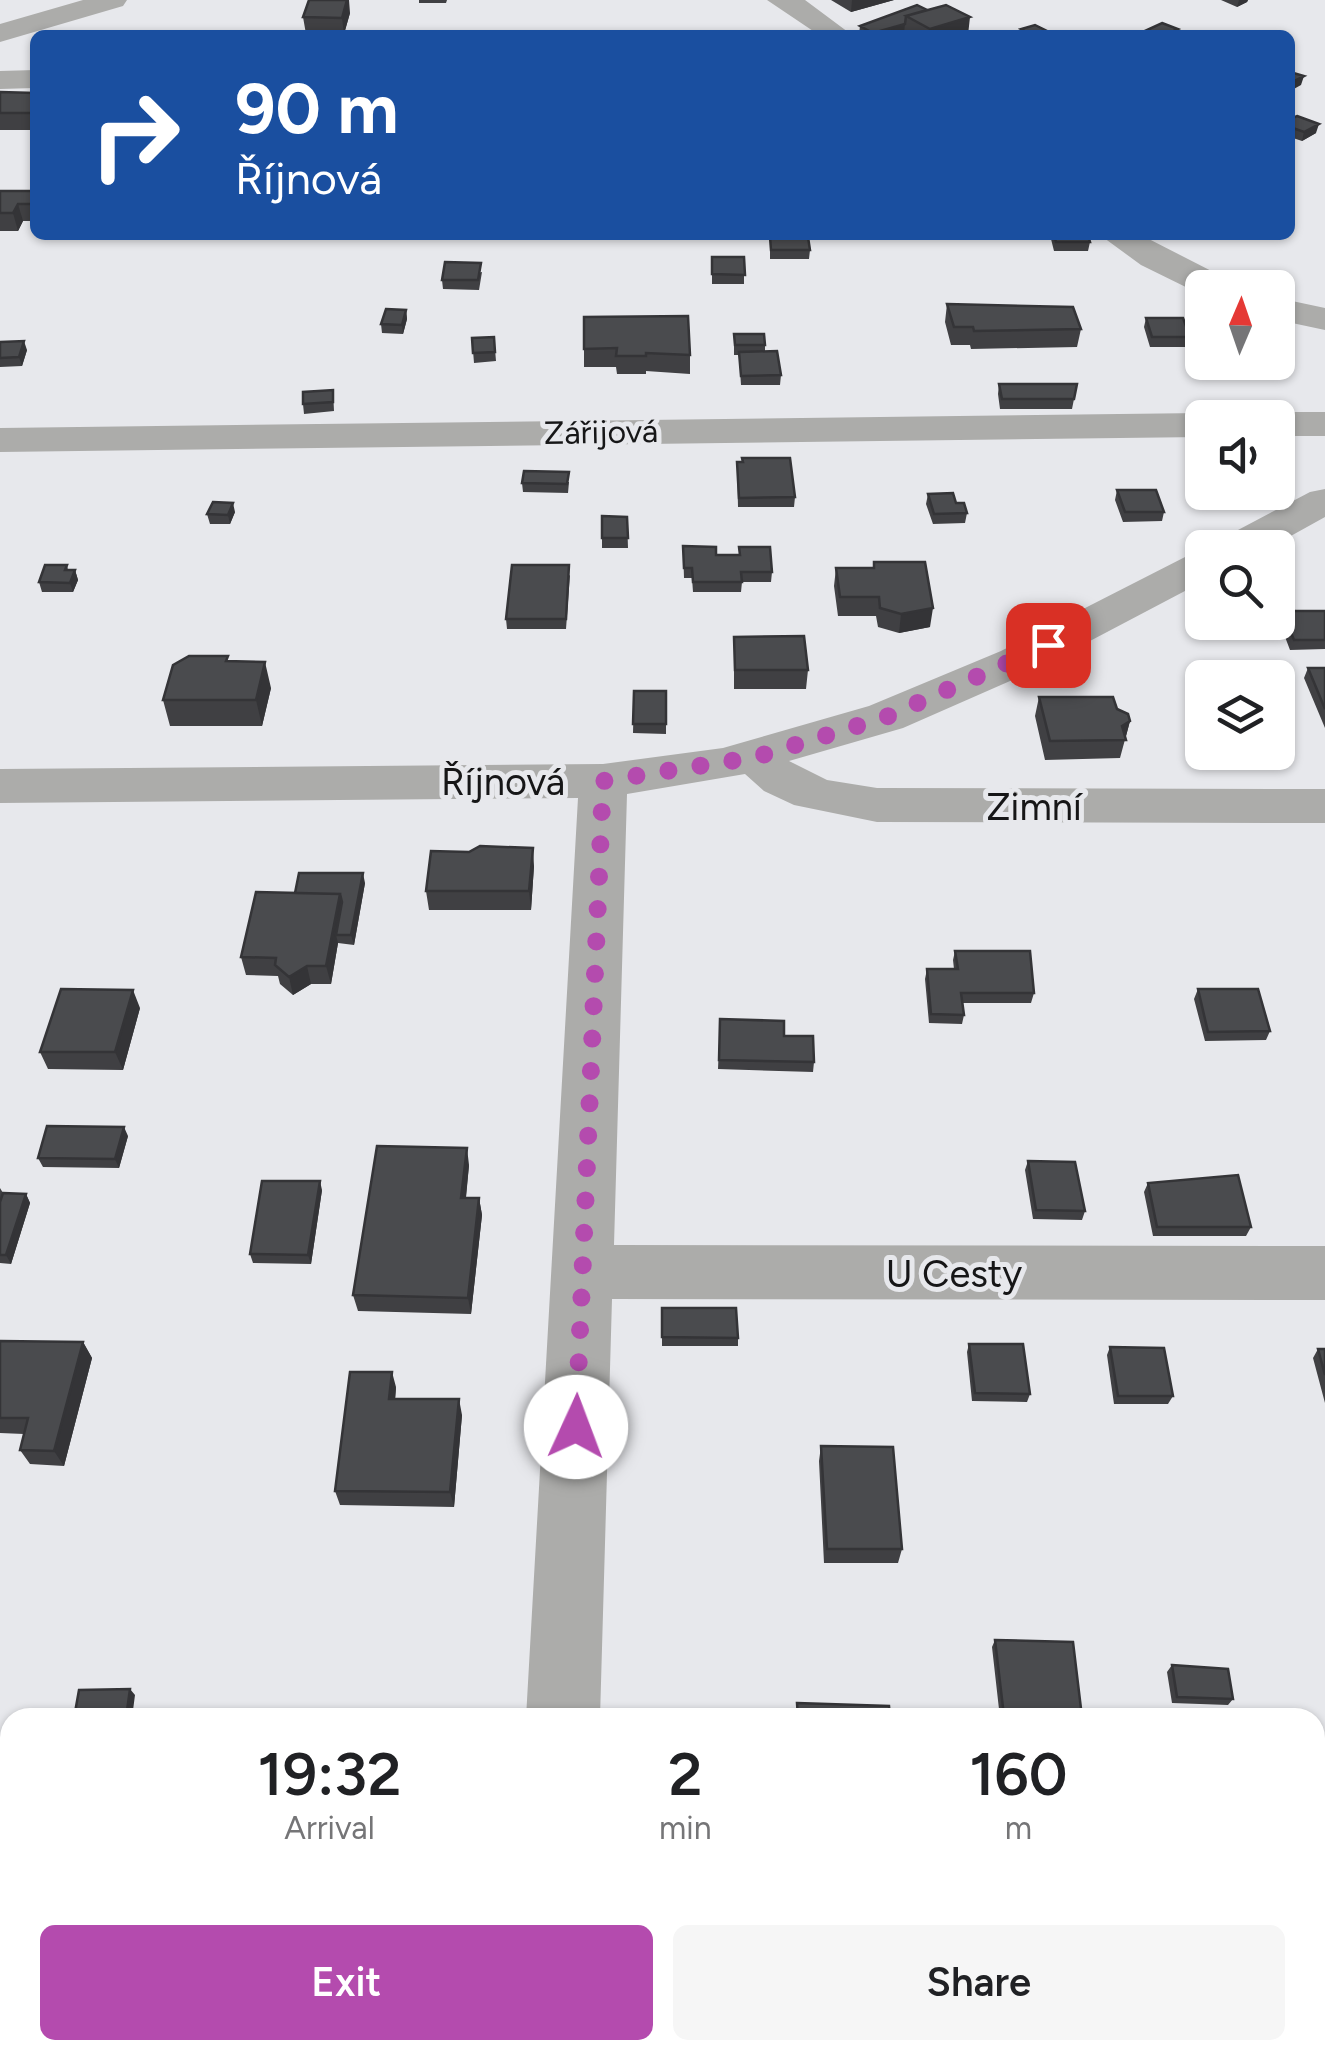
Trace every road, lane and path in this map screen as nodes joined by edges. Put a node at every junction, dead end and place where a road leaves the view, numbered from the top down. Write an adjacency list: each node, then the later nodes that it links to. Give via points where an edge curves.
1 (113, 0): 3 (street)
2 (781, 0): 4 (street)
3 (2, 28)
4 (831, 30)
5 (0, 80): 6 (street)
6 (30, 80)
7 (1125, 240): 8 (street)
8 (1185, 273)
9 (1295, 313): 10 (street)
10 (1325, 319)
11 (1295, 424): 12 (street)
12 (1325, 424)
13 (1185, 425): 14 (street, Zářijová)
14 (0, 440)
15 (1325, 501): 16 (street)
16 (1270, 530)
17 (1185, 574): 18 (street, Říjnová, via 1017,661 886,717)
18 (756, 757): 19 (street, Říjnová); 21 (street, Zimní, via 814,796 877,805)
19 (603, 781): 20 (street, Říjnová); 22 (street)
20 (0, 786)
21 (1325, 806)
22 (583, 1271): 23 (street, U Cesty); 24 (street)
23 (1325, 1273)
24 (562, 1708)

